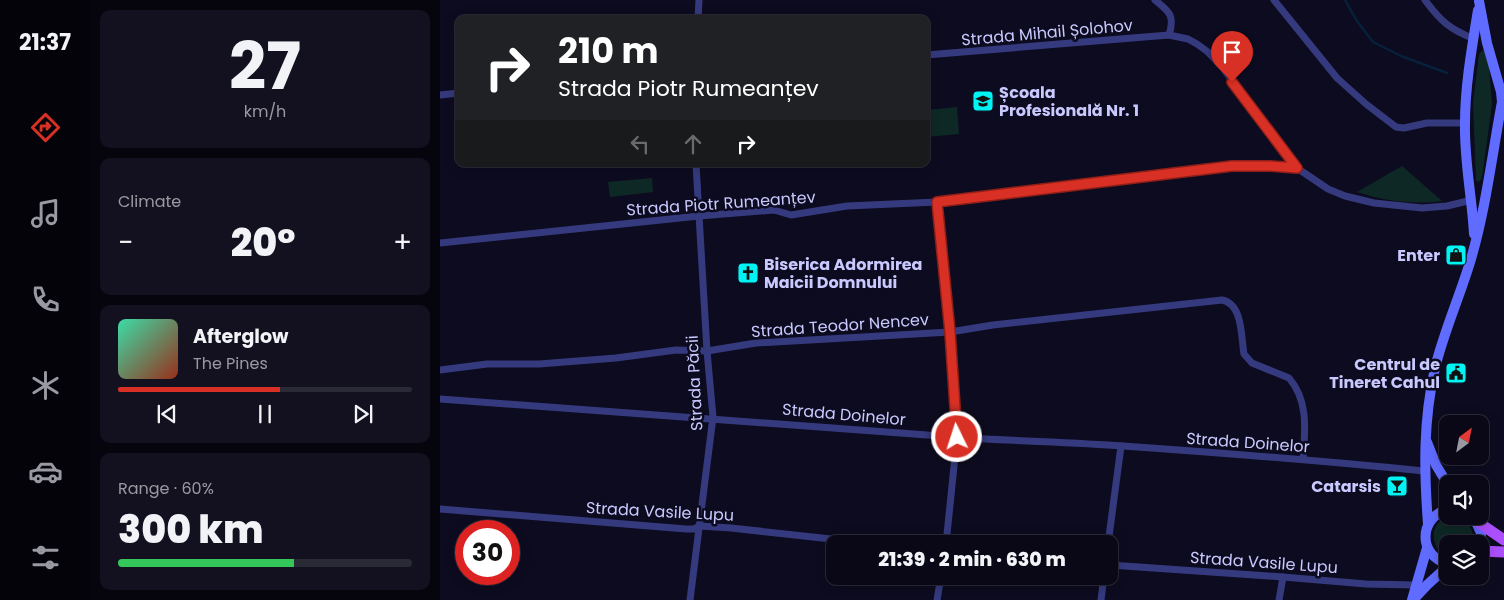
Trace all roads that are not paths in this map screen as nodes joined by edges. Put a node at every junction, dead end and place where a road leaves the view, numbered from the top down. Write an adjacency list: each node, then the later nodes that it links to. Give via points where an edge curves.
1 (699, 0): 6 (street)
2 (1155, 0): 7 (street, via 1169,12 1172,22)
3 (1274, 0): 13 (street, via 1337,78 1396,127)
4 (1425, 0): 8 (street, via 1453,31)
5 (1479, 0): 8 (main road); 9 (main road)
6 (698, 15)
7 (1169, 35): 10 (street, Strada Mihail Șolohov); 15 (street, Strada Mihail Șolohov, via 1188,39 1208,52)
8 (1473, 44): 9 (main road); 13 (main road)
9 (1488, 48): 17 (main road, via 1502,97)
10 (930, 55)
11 (455, 93): 12 (street)
12 (440, 95)
13 (1464, 123): 16 (main road)
14 (696, 167): 20 (street, Strada Păcii)
15 (1297, 168): 18 (street, Strada Piotr Rumeanțev, via 1328,189 1374,203 1422,208); 19 (street, Strada Piotr Rumeanțev, via 1232,166)
16 (1469, 179): 17 (main road, via 1480,188); 18 (main road)
17 (1488, 182): 22 (main road)
18 (1472, 200): 22 (main road)
19 (937, 202): 20 (street, Strada Piotr Rumeanțev, via 847,206 791,215 774,210); 23 (street)
20 (699, 216): 21 (street, Strada Piotr Rumeanțev); 24 (street, Strada Păcii)
21 (440, 243)
22 (1474, 245): 29 (main road, via 1435,368)
23 (950, 332): 24 (street, Strada Teodor Nencev, via 756,343); 28 (street); 31 (street, Strada Teodor Nencev, via 1227,301 1236,310 1244,354 1248,359 1289,378 1293,383 1305,416)
24 (707, 351): 25 (street, Strada Teodor Nencev, via 676,350 616,358 487,364); 27 (street, Strada Păcii)
25 (440, 370)
26 (440, 399): 27 (street, Strada Doinelor)
27 (713, 418): 28 (street, Strada Doinelor); 38 (street, Strada Păcii)
28 (957, 437): 30 (street, Strada Doinelor); 39 (street)
29 (1425, 439): 32 (main road); 33 (main road)
30 (1121, 446): 31 (street, Strada Doinelor); 40 (street)
31 (1303, 459): 32 (street, Strada Doinelor)
32 (1424, 470): 36 (main road)
33 (1442, 475)
34 (440, 509): 38 (street, Strada Vasile Lupu, via 694,529)
35 (1439, 513): 36 (main road)
36 (1428, 524): 43 (main road, via 1425,536)
37 (1484, 525): 42 (main road)
38 (700, 526): 41 (street, Strada Vasile Lupu); 53 (street, Strada Păcii)
39 (947, 535)
40 (1109, 535)
41 (826, 539)
42 (1504, 540)
43 (1428, 548): 46 (main road); 52 (main road)
44 (1489, 551): 45 (main road)
45 (1504, 552)
46 (1439, 560)
47 (1118, 566): 49 (street, Strada Vasile Lupu)
48 (1439, 574): 57 (main road)
49 (1283, 577): 52 (street, Strada Vasile Lupu); 56 (street)
50 (940, 585): 54 (street)
51 (1103, 585): 55 (street)
52 (1416, 585): 57 (main road)
53 (690, 600)
54 (937, 600)
55 (1101, 600)
56 (1279, 600)
57 (1413, 600)

